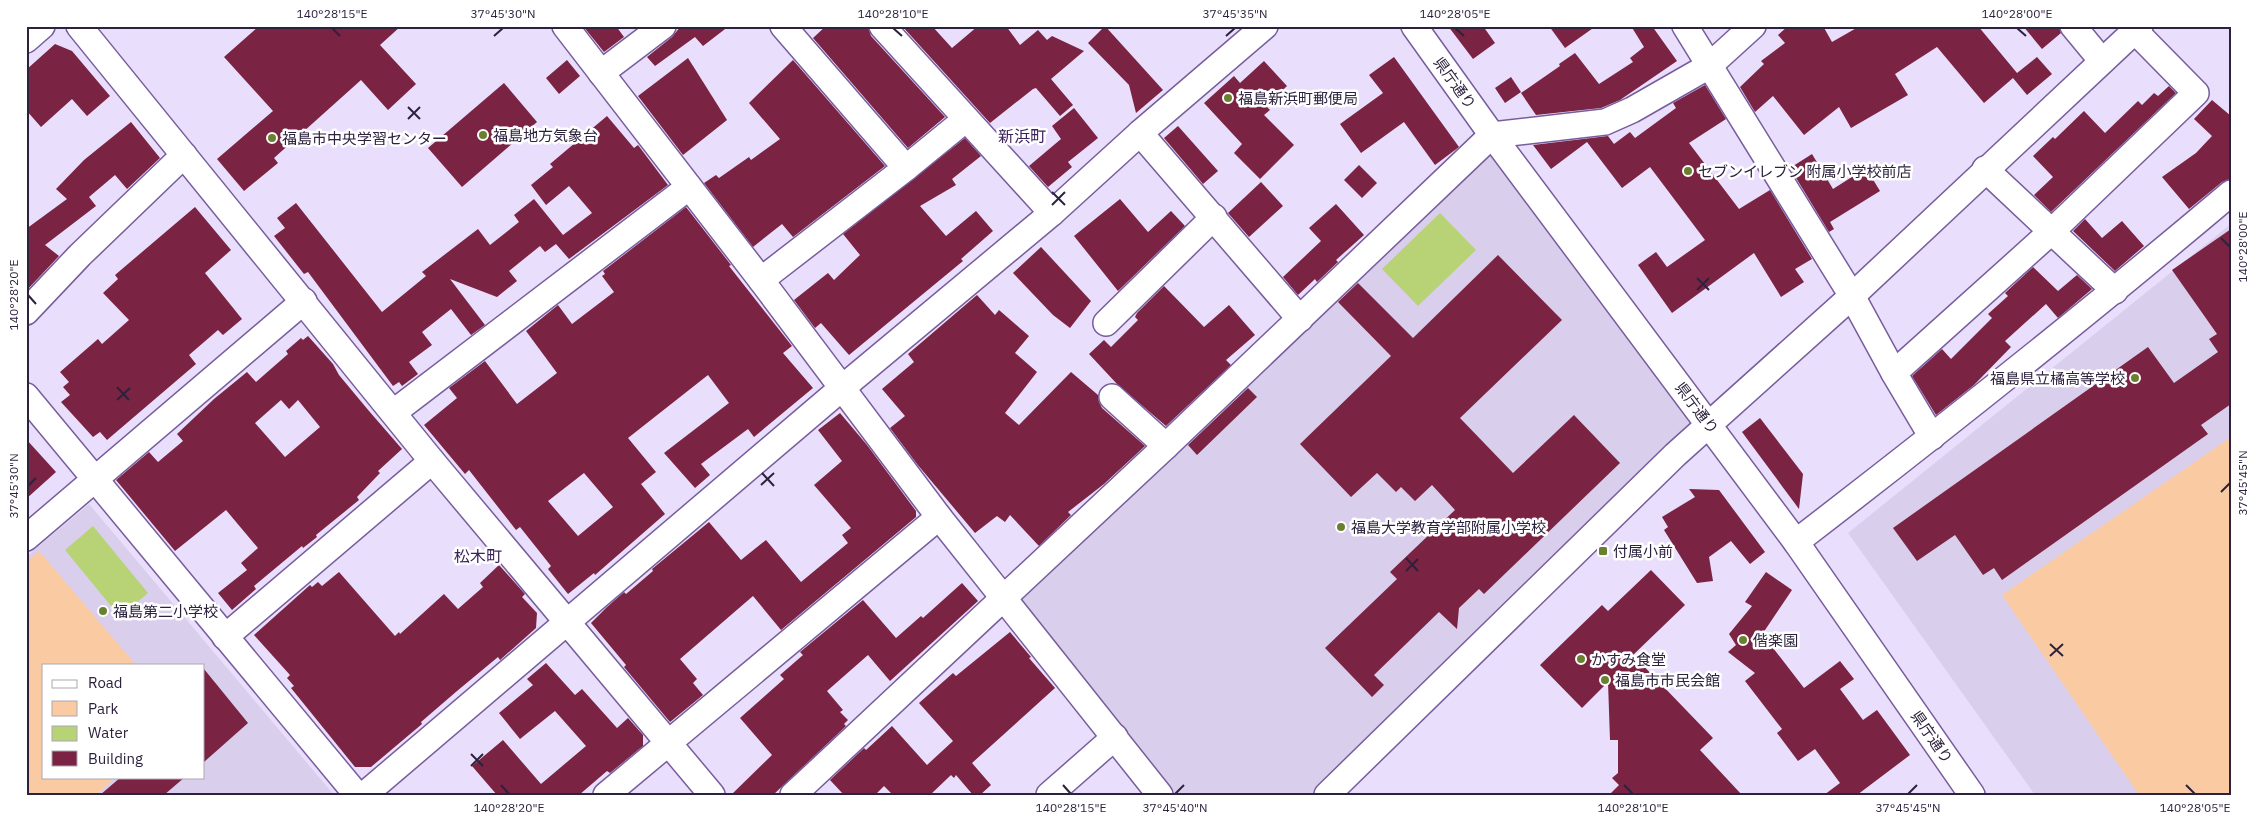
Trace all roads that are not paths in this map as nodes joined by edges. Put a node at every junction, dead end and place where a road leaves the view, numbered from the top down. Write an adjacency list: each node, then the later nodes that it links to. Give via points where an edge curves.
1 (42, 26): 13 (street)
2 (78, 26): 20 (street)
3 (565, 26): 16 (street)
4 (663, 26): 16 (street)
5 (882, 26): 17 (street)
6 (1266, 26): 18 (street)
7 (1414, 26): 19 (street, 県庁通り)
8 (1685, 26): 15 (street)
9 (1753, 26): 15 (street)
10 (2073, 26): 14 (street)
11 (2138, 29): 14 (street); 27 (street, via 2196,93)
12 (797, 31): 21 (street)
13 (26, 40)
14 (2102, 61): 22 (street)
15 (1709, 66): 19 (street, via 1605,122); 30 (street)
16 (601, 73): 23 (street)
17 (966, 119): 21 (street); 25 (street)
18 (1140, 133): 25 (street); 26 (street)
19 (1492, 135): 33 (street); 40 (street, 県庁通り)
20 (184, 155): 31 (street); 32 (street)
21 (906, 168): 28 (street)
22 (1986, 170): 27 (street); 30 (street)
23 (688, 187): 28 (street); 39 (street)
24 (2231, 193): 29 (street)
25 (1052, 213): 36 (street)
26 (1214, 217): 33 (street); 34 (street)
27 (2052, 231): 29 (street); 35 (street)
28 (761, 280): 36 (street)
29 (2115, 290): 41 (street)
30 (1852, 296): 35 (street); 40 (street)
31 (304, 301): 39 (street); 44 (street)
32 (26, 312)
33 (1300, 319): 42 (street)
34 (1106, 323)
35 (1894, 373): 41 (street)
36 (842, 388): 45 (street); 49 (street)
37 (26, 396): 44 (street)
38 (1112, 397): 42 (street)
39 (394, 412): 43 (street)
40 (1710, 425): 47 (street, 県庁通り); 60 (street, via 1675,455)
41 (1932, 437): 47 (street)
42 (1166, 446): 48 (street)
43 (432, 461): 49 (street); 50 (street)
44 (95, 480): 46 (street); 50 (street)
45 (939, 517): 48 (street); 52 (street)
46 (26, 538)
47 (1796, 542): 61 (street, 県庁通り)
48 (1004, 598): 51 (street); 57 (street)
49 (569, 622): 52 (street); 54 (street)
50 (224, 637): 53 (street)
51 (1115, 737): 58 (street); 59 (street)
52 (668, 741): 55 (street); 56 (street)
53 (357, 795)
54 (364, 795)
55 (606, 795)
56 (712, 795)
57 (793, 795)
58 (1049, 795)
59 (1160, 795)
60 (1327, 795)
61 (1972, 795)

